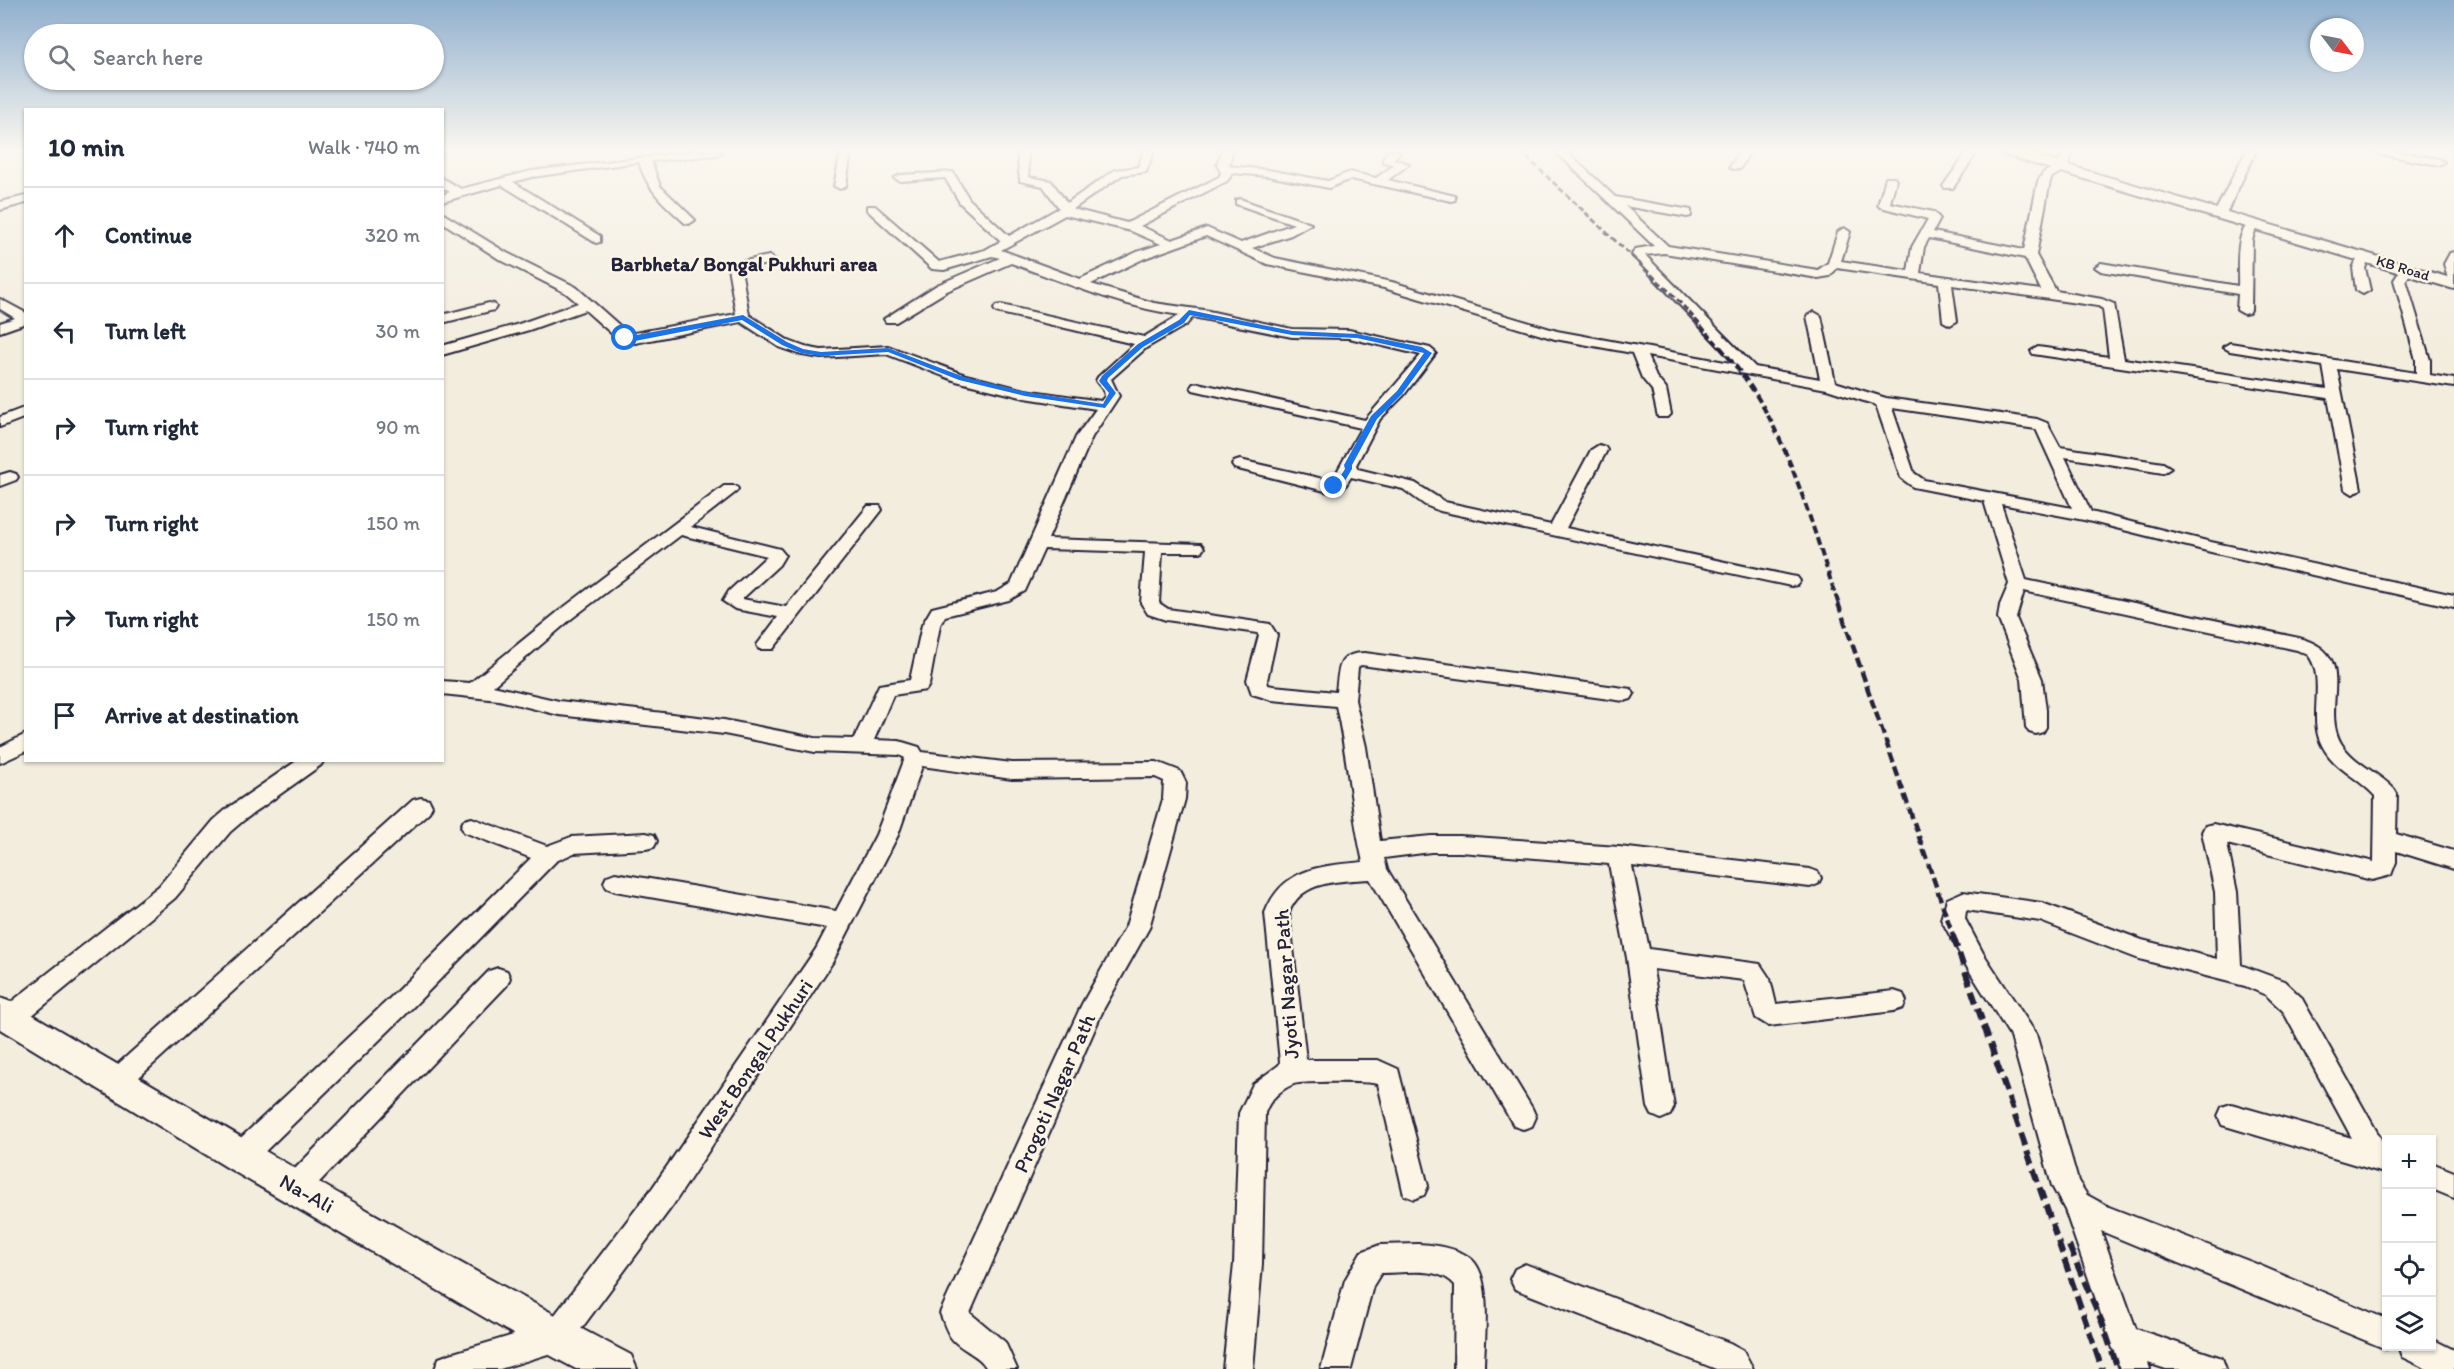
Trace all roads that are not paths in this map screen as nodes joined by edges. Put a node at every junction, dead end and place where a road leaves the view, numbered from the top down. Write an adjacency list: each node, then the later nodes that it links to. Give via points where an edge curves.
1 (557, 215): 19 (street)
2 (683, 215): 14 (street)
3 (879, 215): 24 (street, via 936,266)
4 (979, 215): 20 (street)
5 (1055, 215): 20 (street)
6 (1087, 215): 16 (street)
7 (1150, 215): 16 (street)
8 (1278, 215): 22 (street, via 1305,224)
9 (1628, 215): 23 (street)
10 (1924, 215): 18 (street, via 1933,217)
11 (2036, 215): 25 (street)
12 (2223, 215): 15 (main road, KB Road)
13 (444, 217): 41 (street, via 511,260 571,290)
14 (689, 220)
15 (2255, 224): 26 (main road, KB Road); 38 (street, via 2246,240)
16 (1128, 226): 21 (street)
17 (1844, 232): 30 (street)
18 (1925, 234): 25 (street); 33 (street, via 1916,254)
19 (596, 239)
20 (1008, 241): 24 (street)
21 (1171, 244): 22 (street, via 1207,232); 36 (street)
22 (1241, 247): 57 (street, via 1272,261 1397,288 1555,335)
23 (1664, 249): 30 (street, via 1818,274); 61 (street, via 1642,250 1638,255)
24 (992, 252): 28 (street)
25 (2030, 255): 39 (street, via 2048,291)
26 (2364, 256): 32 (main road, KB Road); 37 (street, via 2359,268)
27 (2454, 256): 35 (street, via 2450,264)
28 (1009, 259): 36 (street); 51 (street, via 942,288)
29 (769, 260): 48 (street, via 734,267)
30 (1834, 264): 33 (street)
31 (2101, 267): 38 (street)
32 (2407, 269): 35 (main road, KB Road); 62 (street, via 2400,280 2423,360)
33 (1913, 276): 34 (street)
34 (1945, 281): 39 (street); 52 (street)
35 (2454, 281)
36 (1080, 284): 45 (street, via 1129,300)
37 (2363, 290)
38 (2243, 291): 44 (street)
39 (2056, 296): 60 (street, via 2109,307)
40 (0, 303): 47 (street)
41 (586, 305): 48 (street, via 629,339); 56 (street)
42 (489, 307): 49 (street)
43 (1001, 309): 54 (street)
44 (2244, 310)
45 (1189, 312): 54 (street, via 1181,322); 72 (street, via 1292,333 1357,336 1429,353)
46 (1814, 316): 64 (street)
47 (24, 317)
48 (743, 317): 68 (street, via 801,351 821,354 888,350 962,378 1025,394)
49 (444, 318)
50 (24, 319): 53 (street)
51 (891, 319)
52 (1950, 321)
53 (0, 328)
54 (1146, 342): 68 (street, via 1105,377 1103,381 1113,393)
55 (2230, 347): 59 (street)
56 (444, 350)
57 (1638, 350): 61 (street); 70 (street, via 1648,378 1659,389)
58 (2038, 351): 60 (street)
59 (2328, 362): 62 (street); 66 (street)
60 (2117, 363): 66 (street)
61 (1749, 369): 64 (street)
62 (2423, 377): 63 (street)
63 (2454, 383)
64 (1828, 386): 67 (street)
65 (1198, 387): 72 (street)
66 (2335, 395): 80 (street)
67 (1882, 402): 75 (street, via 2039,424); 81 (street, via 1911,480)
68 (1105, 406): 86 (street, via 1084,437)
69 (24, 412): 71 (street)
70 (1664, 414)
71 (0, 422): 73 (street)
72 (1369, 425): 78 (street)
73 (24, 427)
74 (1599, 450): 85 (street)
75 (2055, 451): 77 (street); 83 (street)
76 (1240, 465): 78 (street, via 1329,487 1338,485)
77 (2163, 468)
78 (1348, 469): 85 (street, via 1414,488 1434,504)
79 (730, 489): 84 (street)
80 (2353, 489)
81 (1991, 498): 83 (street); 90 (street)
82 (874, 510): 92 (street)
83 (2084, 515): 91 (street)
84 (679, 529): 92 (street, via 774,553 773,561 732,601); 95 (street, via 565,615)
85 (1556, 531): 89 (street)
86 (1039, 544): 87 (street); 100 (street, via 1013,592 938,612 931,625 920,685 886,690)
87 (1154, 547): 88 (street); 97 (street, via 1150,603 1154,610 1263,628 1268,634 1257,680 1259,689)
88 (1195, 548)
89 (1791, 581)
90 (2018, 584): 98 (street, via 2007,618 2032,679); 106 (street, via 2311,648 2319,654 2323,668 2329,739 2344,760 2386,794)
91 (2454, 601)
92 (791, 614): 93 (street)
93 (766, 645)
94 (444, 687): 95 (street)
95 (475, 690): 100 (street, via 559,708 724,727 814,745)
96 (1624, 694): 97 (street, via 1356,659 1349,665)
97 (1345, 700): 111 (street, via 1359,760)
98 (2036, 726)
99 (24, 742): 101 (street)
100 (860, 748): 102 (street, via 906,750)
101 (0, 756)
102 (915, 758): 114 (street, West Bongal Pukhuri, via 887,835); 140 (street, Progoti Nagar Path, via 1012,771 1157,769 1173,776 1175,783 1174,800 1137,928 1094,1004 955,1313 962,1330 1000,1359)
103 (311, 762): 119 (street, via 222,826 161,898)
104 (421, 806): 121 (street)
105 (472, 825): 108 (street)
106 (2387, 840): 110 (street); 116 (street, via 2383,868 2372,871 2213,832 2226,892)
107 (646, 841): 108 (street, via 571,845)
108 (548, 855): 125 (street)
109 (1619, 856): 111 (street, Jyoti Nagar Path, via 1460,844); 112 (street, Jyoti Nagar Path); 115 (street)
110 (2454, 860)
111 (1373, 861): 120 (street, Jyoti Nagar Path, via 1286,891 1279,902 1276,913); 124 (street)
112 (1810, 878)
113 (615, 882): 114 (street)
114 (841, 921): 134 (street, West Bongal Pukhuri, via 819,964 663,1196)
115 (1639, 958): 118 (street, via 1751,971 1758,979 1769,1015); 122 (street)
116 (2229, 971): 126 (street, via 2275,988 2292,1004); 131 (street, via 2139,949 2042,912 1963,901 1955,905 1953,919 2023,1034 2066,1186)
117 (498, 978): 130 (street)
118 (1894, 1001)
119 (5, 1015): 121 (main road, Na-Ali)
120 (1291, 1072): 129 (street, via 1378,1071 1389,1077); 141 (street, Jyoti Nagar Path, via 1261,1090 1252,1113 1248,1264)
121 (116, 1082): 125 (main road, Na-Ali)
122 (1661, 1107)
123 (2231, 1116): 126 (street)
124 (1523, 1117)
125 (241, 1156): 130 (main road, Na-Ali)
126 (2382, 1159)
127 (2436, 1178): 128 (street)
128 (2454, 1185)
129 (1414, 1186)
130 (296, 1187): 134 (main road, Na-Ali)
131 (2077, 1204): 133 (street, via 2100,1217); 135 (street)
132 (1525, 1279): 144 (street, via 1719,1354)
133 (2382, 1332)
134 (556, 1337): 138 (street); 139 (main road, Na-Ali)
135 (2125, 1341): 145 (street); 146 (street)
136 (2422, 1351): 137 (street)
137 (2454, 1366)
138 (450, 1369)
139 (617, 1369)
140 (1002, 1369)
141 (1238, 1369)
142 (1336, 1369): 143 (street, via 1360,1280 1371,1262 1380,1259 1451,1262 1467,1274)
143 (1468, 1369)
144 (1738, 1369)
145 (2135, 1369)
146 (2211, 1369)

